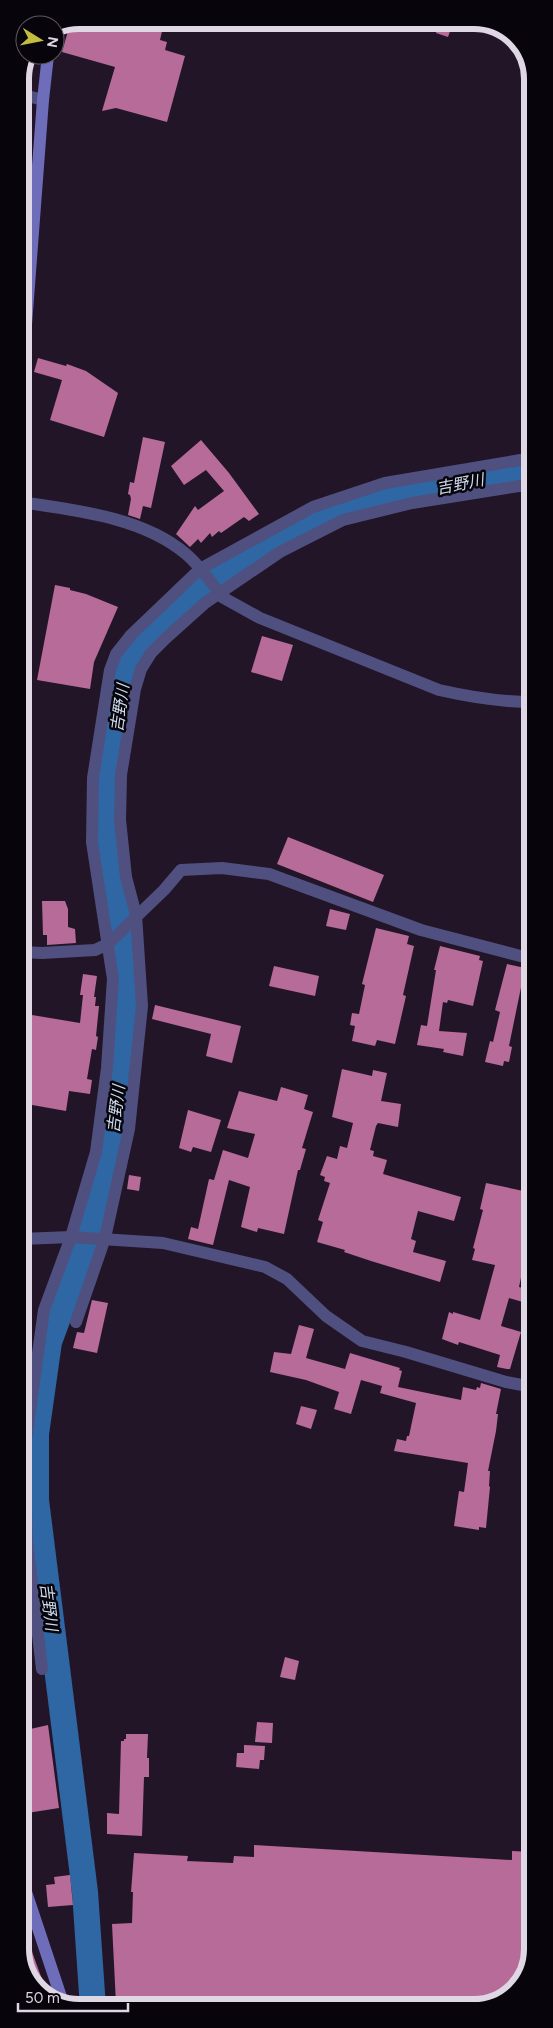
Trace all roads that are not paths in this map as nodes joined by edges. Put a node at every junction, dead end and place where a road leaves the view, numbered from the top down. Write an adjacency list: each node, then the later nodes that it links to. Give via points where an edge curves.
1 (47, 65): 3 (main road)
2 (29, 96): 3 (street)
3 (43, 100): 4 (main road)
4 (29, 285)
5 (524, 459): 8 (street, via 385,483 313,507)
6 (524, 485): 9 (street, via 412,503 343,520 280,552)
7 (29, 503): 8 (street, via 81,511 135,526 164,538 184,552)
8 (201, 572): 9 (street); 12 (street, via 131,635 116,654 110,670 93,778 92,842)
9 (217, 592): 10 (street, via 228,602 260,618 439,690 470,697); 11 (street, via 151,653 141,669 135,689 121,774 120,820)
10 (524, 702)
11 (134, 918): 12 (street); 14 (street, via 181,870 222,868 268,874 421,930); 16 (street, via 141,1016 129,1129)
12 (111, 941): 13 (street, via 95,950); 15 (street, via 113,979 107,1068 96,1152)
13 (29, 952)
14 (524, 957)
15 (71, 1237): 16 (street); 17 (street); 20 (street, via 44,1310)
16 (105, 1238): 18 (street); 19 (street, via 163,1242 265,1267 287,1279 326,1316 362,1341)
17 (29, 1239)
18 (76, 1322)
19 (524, 1385)
20 (29, 1418)
21 (29, 1557): 22 (street)
22 (42, 1669)
23 (29, 1901): 24 (main road)
24 (61, 1996)

